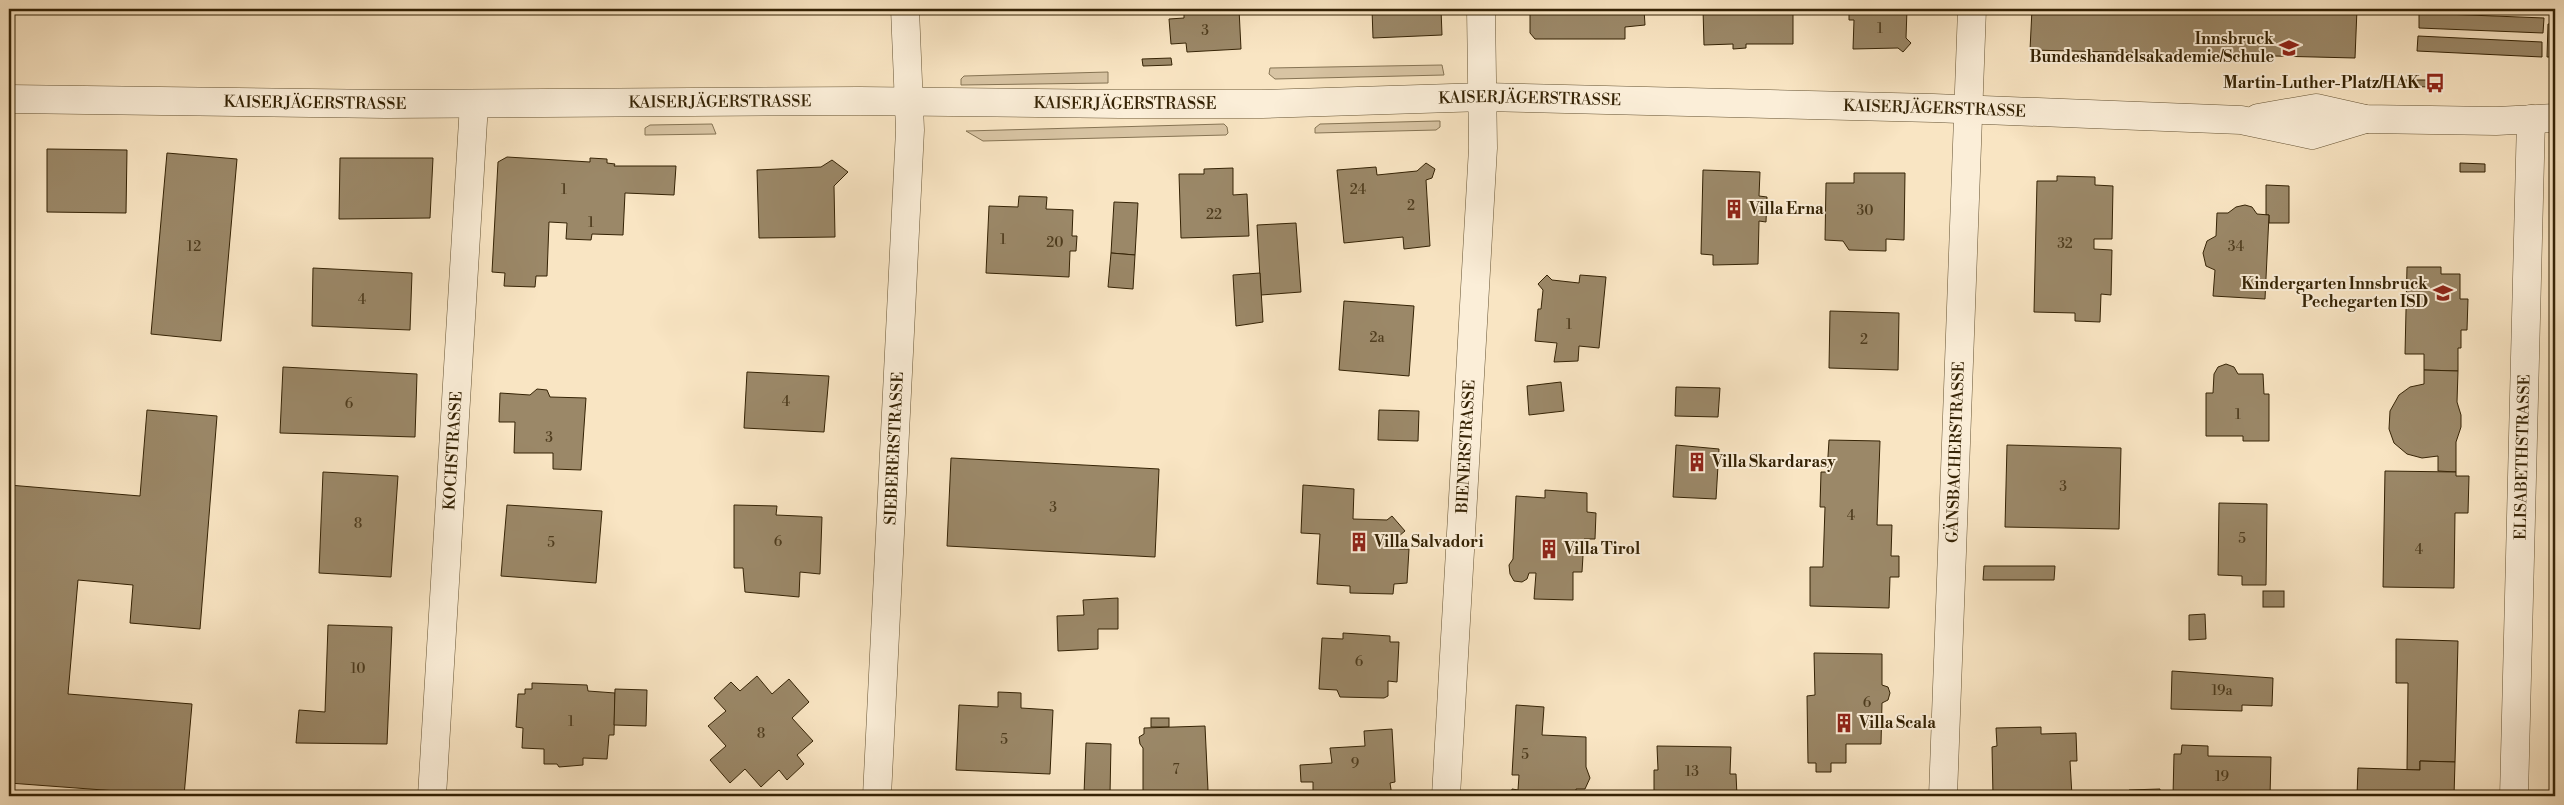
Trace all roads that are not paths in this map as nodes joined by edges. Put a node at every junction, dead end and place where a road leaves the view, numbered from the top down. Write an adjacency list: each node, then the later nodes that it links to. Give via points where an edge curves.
1 (905, 9): 6 (street, SIEBERERSTRASSE)
2 (1482, 9): 4 (street, BIENERSTRASSE)
3 (1972, 9): 8 (street, GÄNSBACHERSTRASSE)
4 (1484, 97): 6 (street, KAISERJÄGERSTRASSE, via 1262,104); 8 (street, KAISERJÄGERSTRASSE); 12 (street, BIENERSTRASSE)
5 (9, 99): 7 (street, KAISERJÄGERSTRASSE)
6 (910, 102): 7 (street, KAISERJÄGERSTRASSE); 11 (street, SIEBERERSTRASSE)
7 (474, 104): 10 (street, KOCHSTRASSE)
8 (1969, 109): 9 (street, KAISERJÄGERSTRASSE, via 2241,120 2316,108 2365,119); 13 (street, GÄNSBACHERSTRASSE)
9 (2543, 119): 14 (street, ELISABETHSTRASSE)
10 (432, 796)
11 (877, 796)
12 (1446, 796)
13 (1943, 796)
14 (2514, 796)

